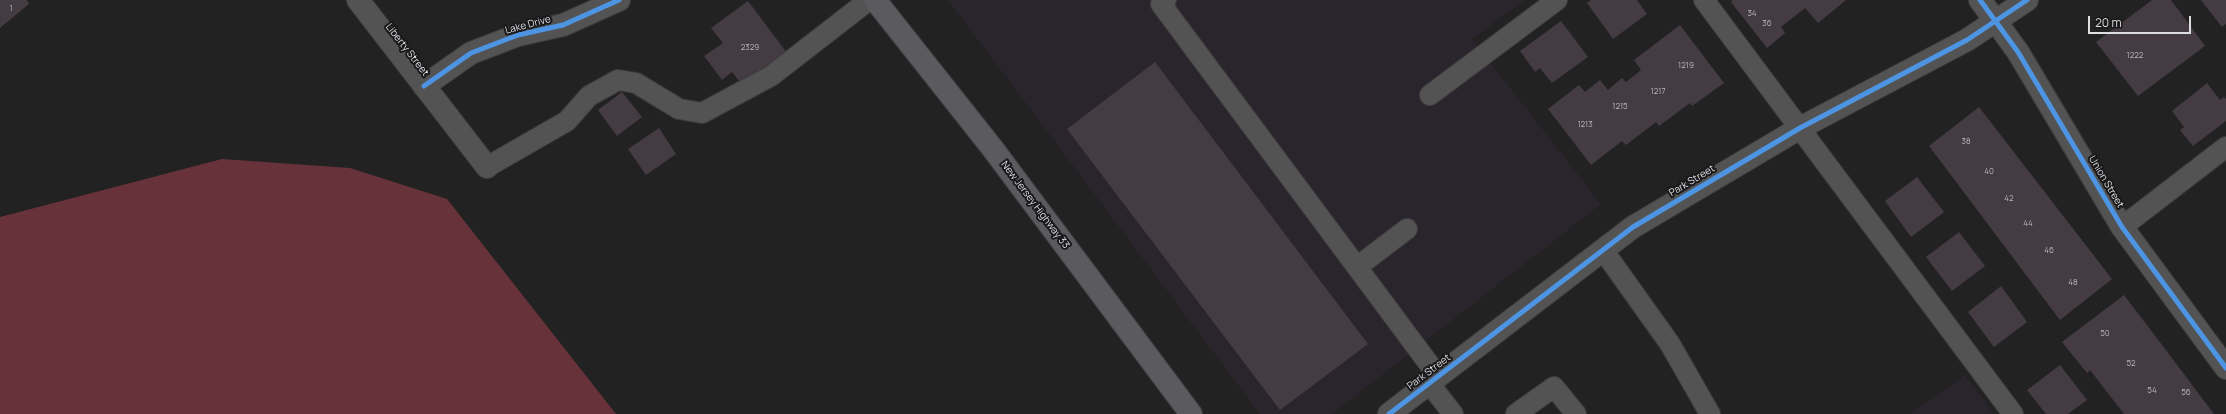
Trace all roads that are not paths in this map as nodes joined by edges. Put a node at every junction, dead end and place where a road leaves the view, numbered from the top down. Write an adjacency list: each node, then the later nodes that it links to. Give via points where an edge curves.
1 (358, 0): 11 (street, Liberty Street)
2 (620, 0): 11 (street, Lake Drive, via 563,25 518,35 471,53)
3 (869, 0): 15 (lane, via 771,76 702,113 679,109 636,83 618,80 589,96 567,121)
4 (875, 0): 23 (main road, New Jersey Highway 33, via 993,149)
5 (1166, 0): 19 (lane, via 1161,4)
6 (1557, 0): 12 (lane)
7 (1704, 0): 13 (lane)
8 (1980, 0): 10 (street, Union Street)
9 (2027, 0): 10 (street, Park Street)
10 (1996, 20): 13 (street, Park Street, via 1967,40); 16 (street, Union Street, via 2018,52)
11 (424, 86): 15 (street, Liberty Street)
12 (1430, 95)
13 (1800, 128): 18 (street, Park Street, via 1633,227); 28 (lane)
14 (2226, 147): 16 (lane)
15 (487, 167)
16 (2122, 227): 20 (street, Union Street)
17 (1407, 229): 19 (lane)
18 (1603, 250): 21 (street, Park Street); 27 (lane, via 1670,344)
19 (1357, 267): 21 (lane)
20 (2226, 368)
21 (1434, 380): 24 (street, Park Street); 25 (lane)
22 (1526, 411): 26 (lane, via 1554,387)
23 (1191, 414)
24 (1389, 414)
25 (1453, 414)
26 (1576, 414)
27 (1710, 414)
28 (2013, 414)

